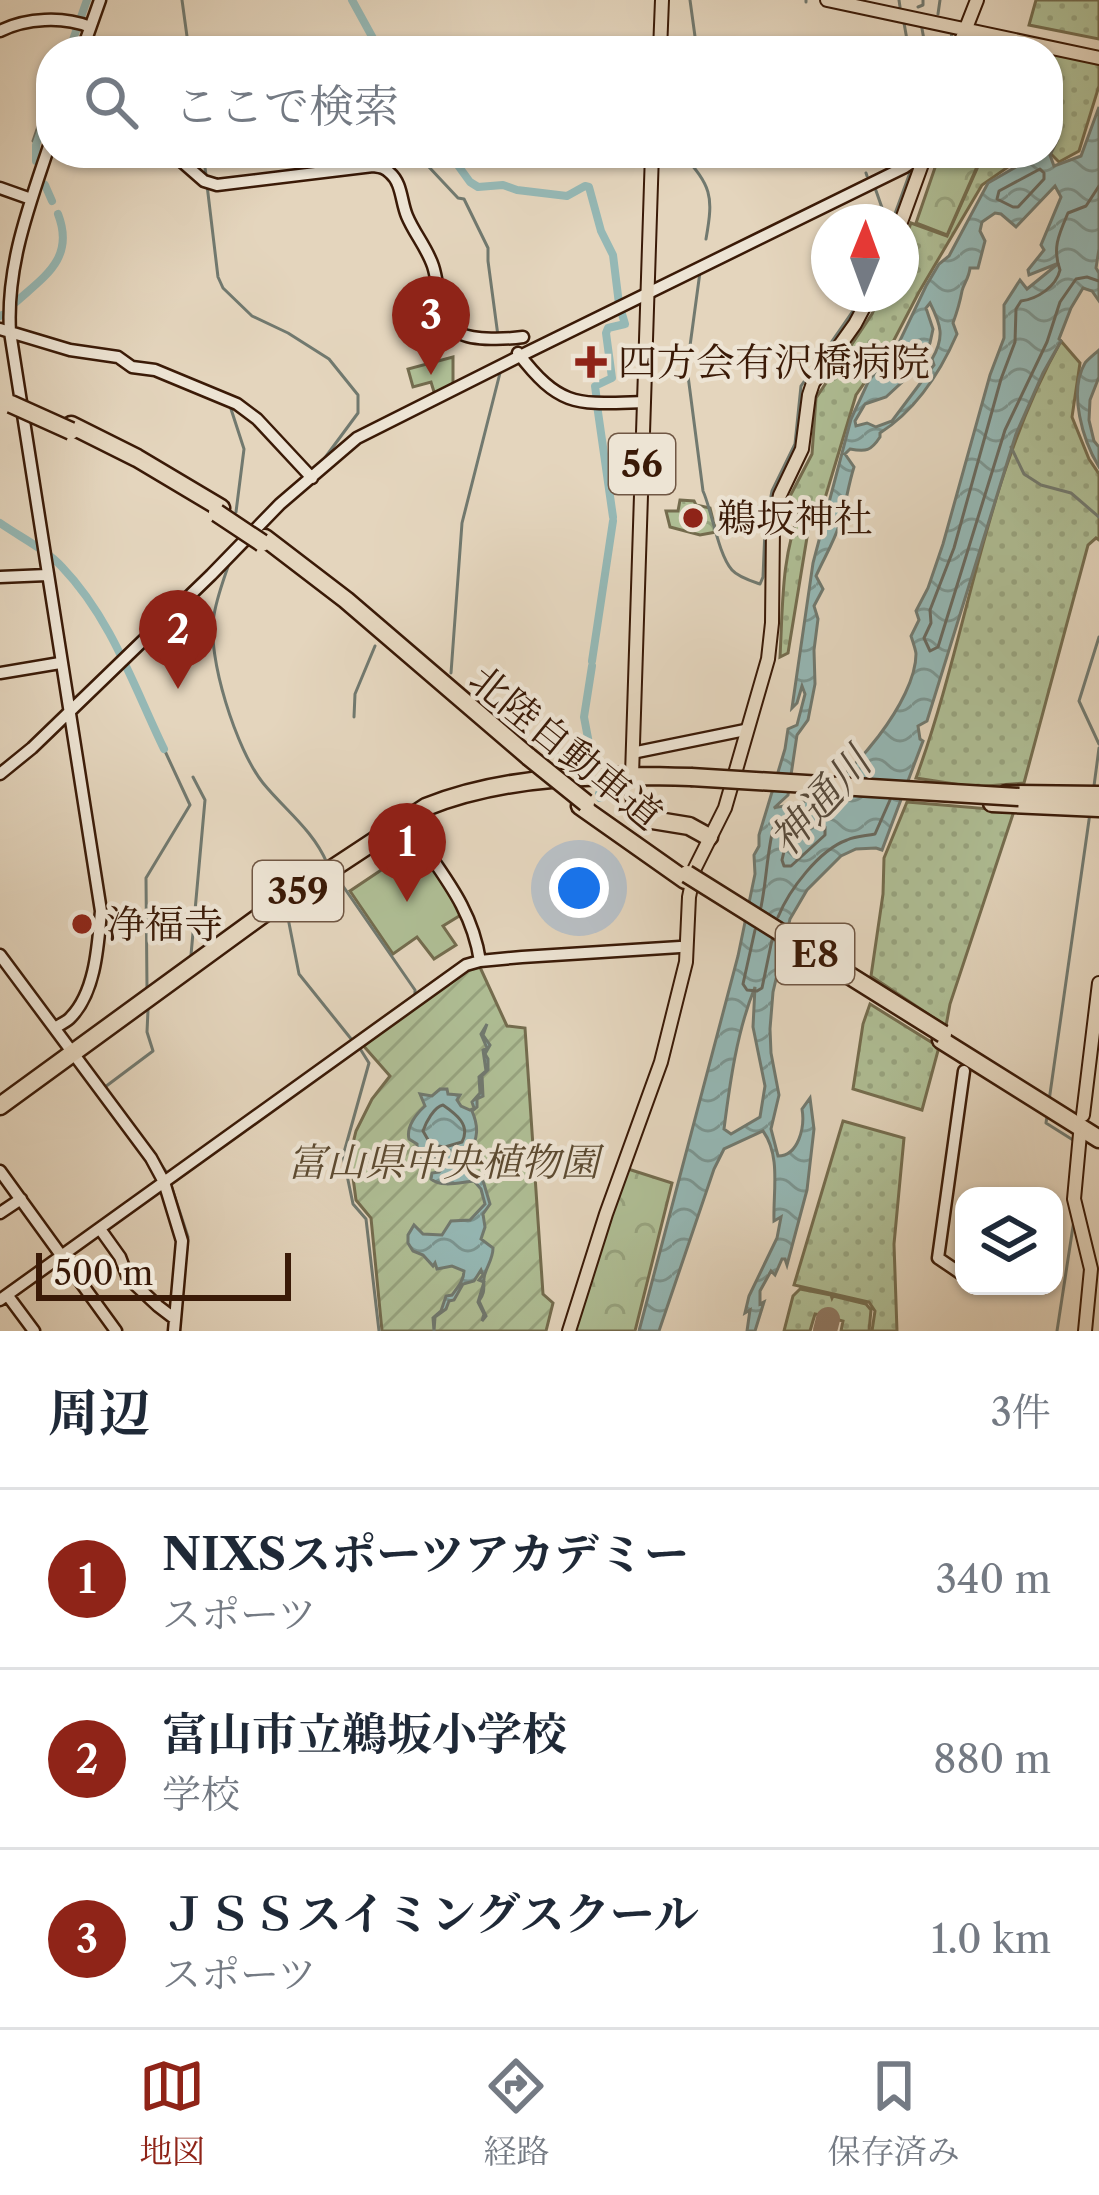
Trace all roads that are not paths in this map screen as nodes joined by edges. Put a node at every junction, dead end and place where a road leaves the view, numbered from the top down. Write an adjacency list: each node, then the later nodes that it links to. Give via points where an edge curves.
1 (100, 0): 6 (street)
2 (659, 0): 10 (main road)
3 (827, 0): 7 (main road)
4 (849, 0): 7 (main road)
5 (977, 0): 7 (main road)
6 (82, 24): 8 (street, via 63,19); 9 (street)
7 (969, 26): 11 (main road); 12 (main road)
8 (0, 31)
9 (82, 36)
10 (658, 36)
11 (965, 36)
12 (1015, 36)
13 (1063, 46): 14 (main road)
14 (1099, 54)
15 (42, 168): 23 (street)
16 (188, 168): 17 (street, via 217,185)
17 (357, 168)
18 (384, 168): 29 (street, via 433,265 448,323 461,334)
19 (654, 168): 25 (main road, 56)
20 (903, 168): 25 (street)
21 (918, 168): 24 (main road)
22 (0, 188): 23 (street)
23 (32, 199): 27 (street, via 13,261)
24 (907, 204)
25 (650, 292): 30 (street); 32 (main road, 56); 40 (main road, 56)
26 (861, 312): 39 (main road, via 813,383 802,449 777,507 770,647)
27 (5, 331): 33 (street, via 118,357 237,404); 34 (street)
28 (523, 338): 29 (street)
29 (508, 341): 30 (street)
30 (520, 356): 32 (street, via 560,395 595,404); 33 (street, via 369,431)
31 (6, 399): 55 (highway, 北陸自動車道 / E8, bridge, via 219,510 333,589 583,804)
32 (644, 402): 42 (main road, 56)
33 (313, 479): 38 (street)
34 (47, 575): 35 (street); 36 (street)
35 (0, 577)
36 (60, 663): 37 (street); 38 (street)
37 (0, 673)
38 (68, 712): 41 (street); 50 (street, via 101,911 93,971 72,1016)
39 (745, 730): 40 (street); 45 (main road)
40 (638, 752): 42 (main road, 56)
41 (0, 774)
42 (635, 780): 43 (highway, 359, bridge); 44 (highway, 359, via 503,788); 45 (highway, via 636,807 646,819)
43 (1097, 802)
44 (407, 820): 48 (street, via 468,915); 51 (highway, 359)
45 (709, 837): 68 (main road, via 695,868 686,962 661,1062)
46 (680, 947): 48 (street)
47 (0, 955): 50 (street)
48 (479, 961): 57 (street)
49 (1099, 983): 54 (main road)
50 (55, 1028): 51 (street)
51 (74, 1054): 53 (highway, 359); 57 (street)
52 (964, 1071): 62 (street, via 938,1258)
53 (0, 1108)
54 (1083, 1115)
55 (1093, 1135): 63 (main road, via 1074,1199)
56 (0, 1171): 58 (street)
57 (164, 1182): 60 (street); 65 (street, via 182,1241)
58 (21, 1198): 59 (street); 61 (street)
59 (0, 1213)
60 (100, 1229): 61 (street); 65 (street, via 128,1277)
61 (62, 1256): 64 (street); 67 (street)
62 (955, 1270)
63 (1095, 1284): 69 (main road)
64 (4, 1298): 66 (street)
65 (175, 1325)
66 (34, 1331)
67 (116, 1331)
68 (569, 1331)
69 (1085, 1331)

